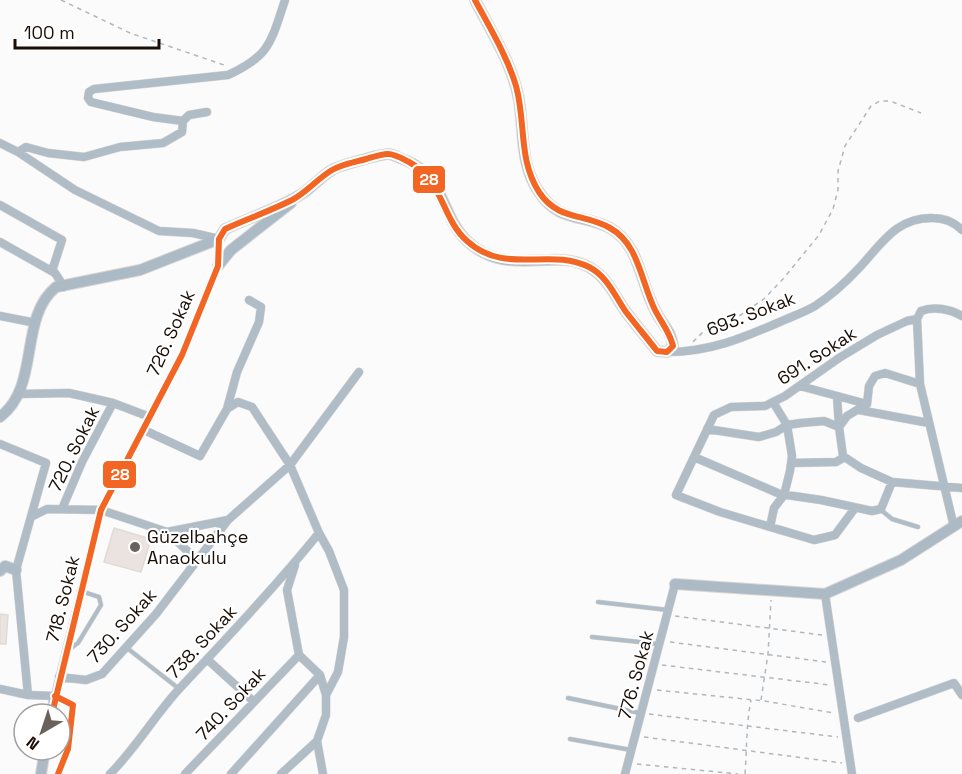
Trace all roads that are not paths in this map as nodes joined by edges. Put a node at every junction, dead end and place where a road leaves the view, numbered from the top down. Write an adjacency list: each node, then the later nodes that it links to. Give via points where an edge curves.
1 (285, 0): 4 (street, via 264,52 228,75 89,92 92,102)
2 (475, 0): 20 (street, via 516,88 533,183 540,194 568,217 602,224 622,236 637,262 654,310 672,335 673,346)
3 (207, 112): 4 (street, via 189,115)
4 (183, 121): 6 (street, via 182,132 164,143 120,147 84,158 26,147)
5 (0, 143): 6 (street)
6 (18, 152): 10 (street, via 75,190 159,231)
7 (301, 195): 10 (street, via 225,229); 12 (street, 726. Sokak, via 231,250); 20 (street, via 333,168 389,154 418,166 429,175 466,240 499,259 586,266 603,278 657,351)
8 (0, 205): 13 (street, via 62,240)
9 (962, 230): 20 (street, 693. Sokak, via 939,218 918,218 881,241 842,286 814,307 728,343 691,352)
10 (219, 239): 12 (street); 14 (street, via 140,270)
11 (0, 242): 13 (street)
12 (218, 266): 32 (street, 726. Sokak, via 182,354)
13 (52, 271): 14 (street)
14 (64, 286): 19 (street, via 46,295)
15 (249, 300): 29 (street, via 261,307 259,322)
16 (0, 316): 19 (street)
17 (962, 316): 18 (street, 691. Sokak, via 928,308)
18 (917, 319): 22 (street); 23 (street, 691. Sokak, via 877,335)
19 (36, 322): 24 (street)
20 (667, 352)
21 (359, 372): 42 (street, 730. Sokak)
22 (920, 384): 28 (street, via 885,373 875,376 869,386); 33 (street)
23 (800, 386): 25 (street); 26 (street, 691. Sokak)
24 (18, 394): 27 (street, via 69,393); 31 (street)
25 (837, 396): 28 (street); 35 (street)
26 (773, 402): 34 (street); 36 (street, 691. Sokak, via 765,406 731,407 714,416)
27 (113, 403): 32 (street); 48 (street, 720. Sokak)
28 (867, 404): 30 (street)
29 (226, 409): 37 (street, via 200,456); 42 (street, via 238,402 252,407)
30 (859, 410): 33 (street); 35 (street)
31 (0, 417)
32 (150, 417): 37 (street, 726. Sokak)
33 (929, 423): 44 (street)
34 (787, 425): 35 (street, via 824,421); 36 (street, via 759,437); 41 (street)
35 (839, 427): 39 (street)
36 (707, 429): 40 (street)
37 (144, 430): 50 (street, 726. Sokak)
38 (0, 444): 51 (street, via 46,463)
39 (843, 456): 41 (street, via 836,462); 43 (street)
40 (694, 457): 46 (street); 54 (street, via 676,495)
41 (791, 463): 46 (street)
42 (290, 465): 52 (street, 730. Sokak); 57 (street)
43 (892, 482): 44 (street); 49 (street)
44 (944, 486): 45 (street); 53 (street)
45 (962, 488)
46 (784, 495): 47 (street); 54 (street, via 774,508)
47 (855, 508): 49 (street, via 876,512); 54 (street, via 836,535 814,540)
48 (62, 509): 50 (street); 51 (street, via 47,509)
49 (881, 509): 55 (lane, via 892,519)
50 (101, 510): 56 (street); 63 (street, 718. Sokak)
51 (31, 517): 61 (street)
52 (228, 520): 56 (street); 58 (street, 730. Sokak)
53 (958, 524): 64 (street, via 901,560)
54 (770, 527)
55 (918, 527)
56 (167, 532): 58 (street)
57 (319, 533): 59 (street, 738. Sokak); 78 (street, via 344,590 342,649 338,672)
58 (196, 559): 69 (street, 730. Sokak)
59 (296, 561): 71 (street, via 287,590); 72 (street, 738. Sokak)
60 (2, 566): 61 (street)
61 (16, 570): 77 (street)
62 (675, 584): 64 (street); 66 (street, 776. Sokak)
63 (81, 591): 70 (street, 718. Sokak); 70 (lane, via 97,595 102,603 78,643)
64 (825, 594): 96 (street)
65 (598, 602): 66 (lane)
66 (668, 612): 68 (street, 776. Sokak)
67 (592, 637): 68 (lane)
68 (660, 642): 84 (street, 776. Sokak)
69 (127, 648): 74 (street, 730. Sokak, via 95,678); 76 (lane)
70 (66, 651): 74 (street, 718. Sokak)
71 (298, 655): 73 (street); 82 (street, 740. Sokak)
72 (208, 660): 76 (street, 738. Sokak); 82 (street)
73 (320, 675): 78 (street); 92 (street)
74 (60, 677): 80 (street, 718. Sokak)
75 (0, 689): 77 (street)
76 (179, 689): 90 (street, 738. Sokak)
77 (28, 695): 80 (street)
78 (326, 695): 87 (street, via 326,716)
79 (962, 695): 85 (street, via 954,683)
80 (55, 696): 83 (street); 89 (lane, via 73,705 70,744)
81 (568, 698): 84 (lane)
82 (253, 701): 91 (street, 740. Sokak)
83 (54, 702)
84 (641, 713): 88 (street, 776. Sokak)
85 (858, 718)
86 (570, 739): 88 (lane)
87 (317, 741): 93 (street); 94 (street)
88 (631, 750): 95 (street, 776. Sokak)
89 (58, 774)
90 (110, 774)
91 (185, 774)
92 (231, 774)
93 (281, 774)
94 (323, 774)
95 (625, 774)
96 (852, 774)

